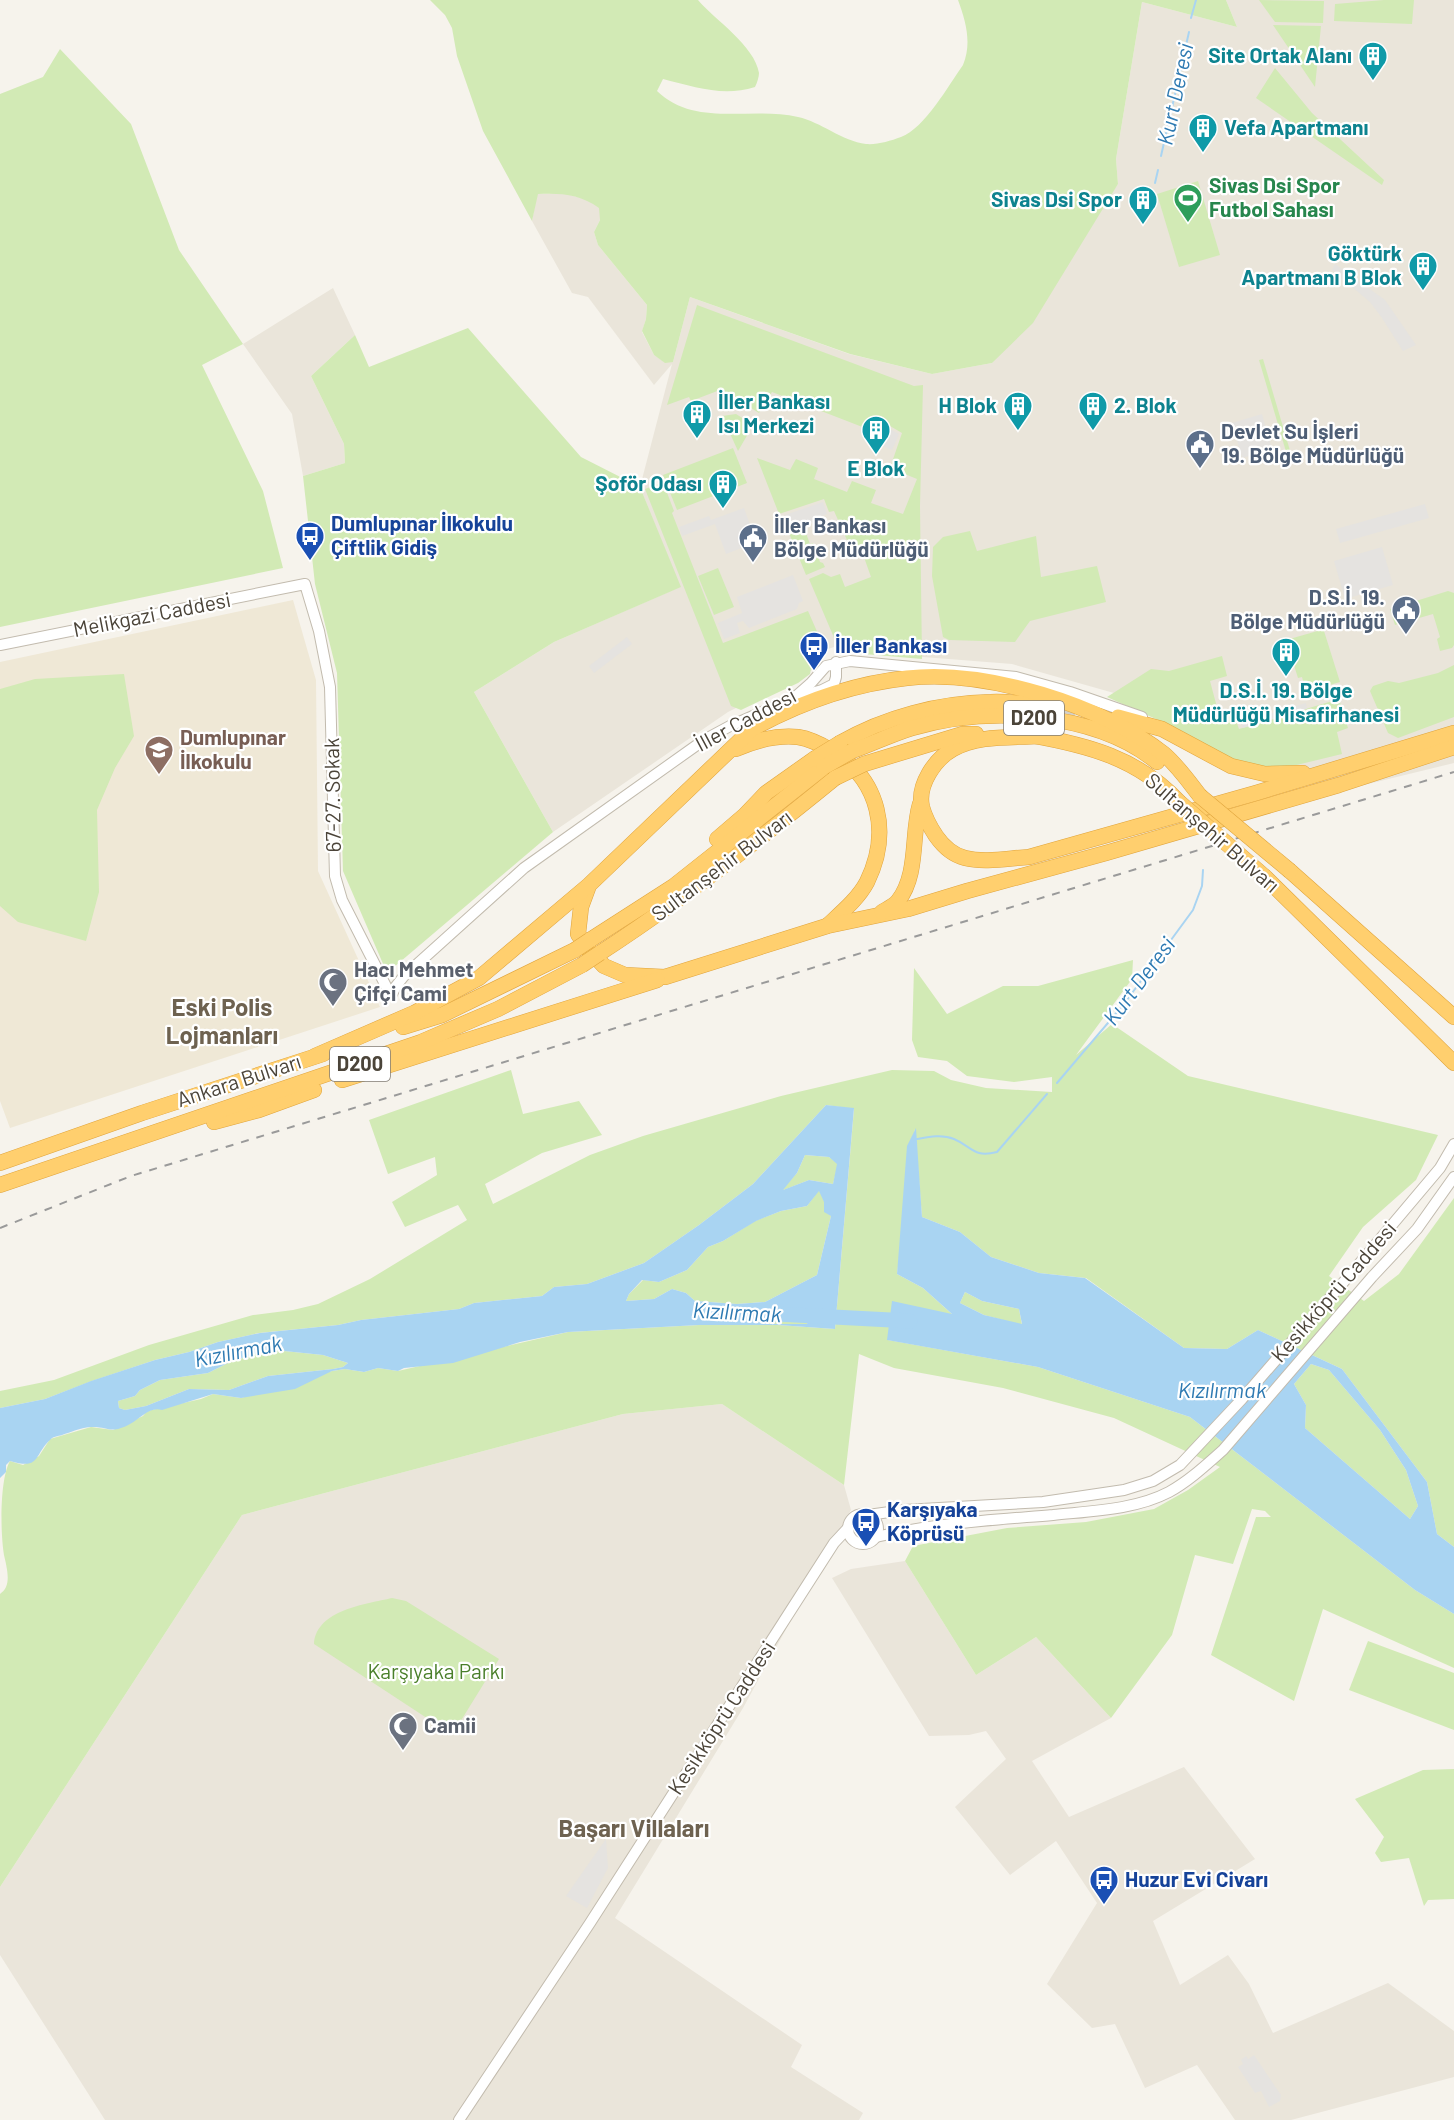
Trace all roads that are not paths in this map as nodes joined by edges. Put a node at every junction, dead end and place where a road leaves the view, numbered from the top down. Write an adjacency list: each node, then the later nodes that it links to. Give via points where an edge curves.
1 (305, 584): 2 (street, Melikgazi Caddesi); 24 (street, 67-27. Sokak, via 330,687 335,876 342,900)
2 (0, 645)
3 (836, 662): 4 (street, İller Caddesi, via 826,666); 4 (street, via 834,684); 12 (street, via 864,661 1016,677 1169,728)
4 (794, 698): 24 (street, İller Caddesi, via 704,740 524,868 404,976)
5 (1038, 705): 9 (highway, via 992,701 947,706 862,731)
6 (1118, 717): 12 (highway, via 1162,729)
7 (1454, 733): 14 (highway)
8 (1039, 736): 13 (highway, Sultanşehir Bulvarı / D200, bridge, via 963,734 864,764); 15 (highway, via 974,741 953,749 937,760); 27 (highway, Sultanşehir Bulvarı / D200, bridge, via 1128,762 1169,791 1265,877)
9 (846, 747): 13 (highway, bridge); 16 (highway, Sultanşehir Bulvarı / D200, via 960,718 1050,718 1123,741 1154,759)
10 (1454, 747): 14 (highway)
11 (730, 751): 16 (highway, via 752,729 820,697 909,677 968,678 1042,694 1113,723 1165,755); 17 (highway); 19 (highway, via 774,737 800,737 849,761 866,782 880,824 878,853 866,884)
12 (1231, 766): 14 (highway, via 1265,774)
13 (825, 768): 20 (highway, Sultanşehir Bulvarı / D200, via 741,855 654,918); 20 (highway, Sultanşehir Bulvarı / D200, via 766,793)
14 (1336, 778): 15 (highway, via 1029,857 993,860 964,858 944,846 929,825 922,805); 18 (highway, Ankara Bulvarı, via 1106,853)
15 (924, 788): 18 (highway, via 905,886 897,902)
16 (1200, 796): 25 (highway, Sultanşehir Bulvarı / D200, bridge)
17 (590, 885): 23 (highway, via 581,907 578,934 588,949 604,966 625,975); 26 (highway, via 478,978 414,1013)
18 (874, 916): 19 (highway, Ankara Bulvarı)
19 (827, 926): 23 (highway, Ankara Bulvarı)
20 (595, 947): 21 (highway, Sultanşehir Bulvarı / D200, bridge); 22 (highway, Sultanşehir Bulvarı / D200, bridge)
21 (575, 950): 26 (highway, Ankara Bulvarı / D200, via 442,1015)
22 (582, 965): 28 (highway, Ankara Bulvarı / D200, via 498,1009 421,1042)
23 (665, 977): 28 (highway, Ankara Bulvarı, via 259,1110)
24 (391, 996)
25 (1454, 1017)
26 (315, 1056): 30 (highway, Ankara Bulvarı / D200)
27 (1454, 1063)
28 (129, 1142): 32 (highway, Ankara Bulvarı / D200)
29 (1454, 1144): 33 (street, Kesikköprü Caddesi, via 1440,1168 1354,1270 1180,1465 1153,1481 1124,1490 1043,1502)
30 (0, 1163)
31 (1454, 1177): 35 (street, Kesikköprü Caddesi, via 1417,1229 1223,1450 1197,1474 1168,1492 1131,1504 915,1528)
32 (0, 1185)
33 (868, 1515): 34 (street, via 854,1516); 35 (street, via 877,1522)
34 (848, 1528): 35 (street, via 852,1539 859,1543); 36 (street, Kesikköprü Caddesi)
35 (876, 1536)
36 (459, 2120)

